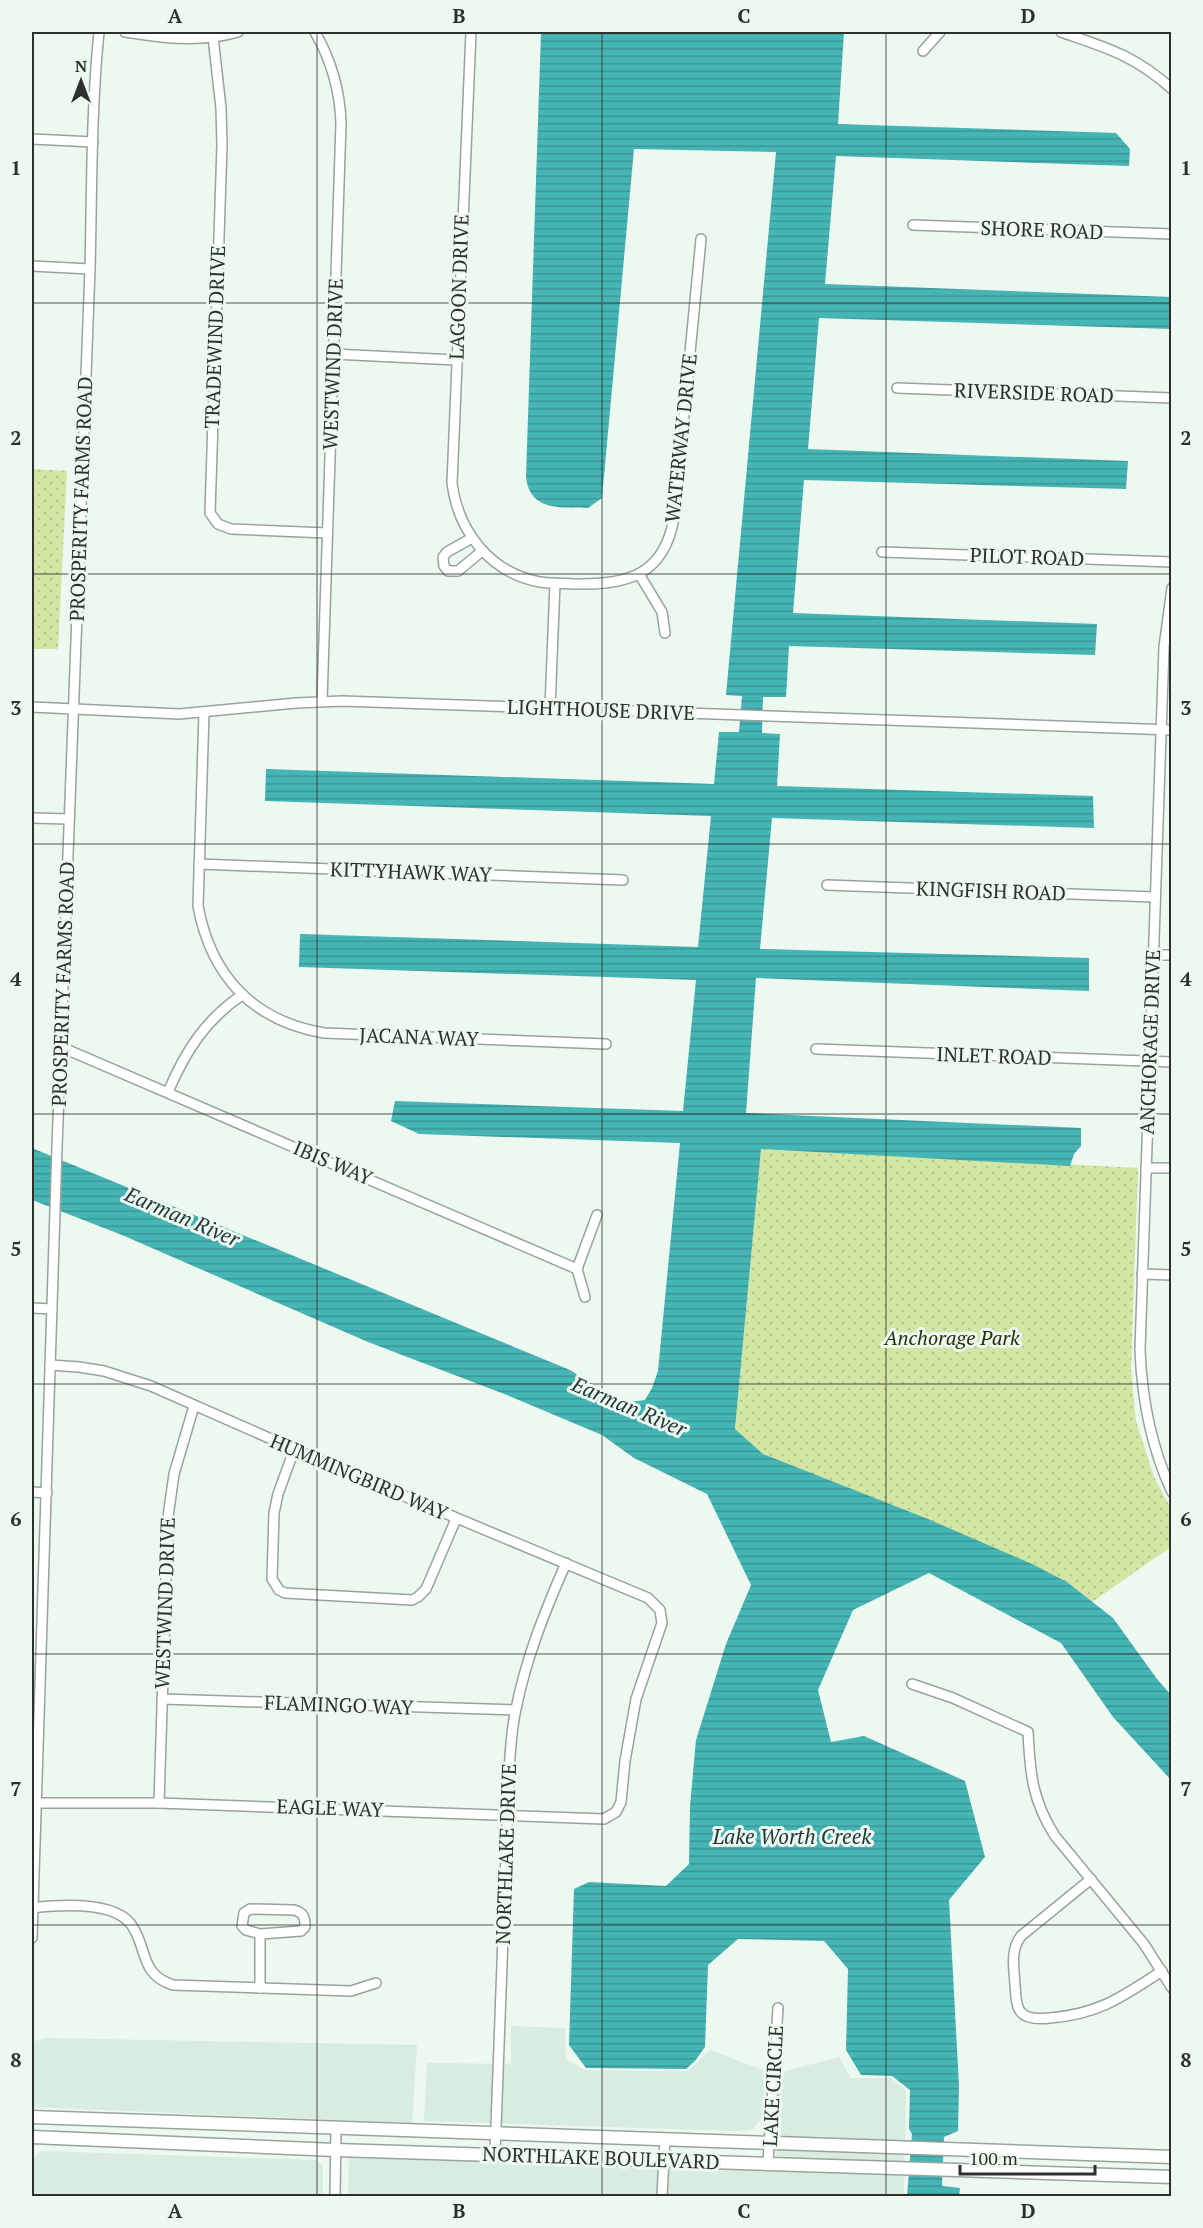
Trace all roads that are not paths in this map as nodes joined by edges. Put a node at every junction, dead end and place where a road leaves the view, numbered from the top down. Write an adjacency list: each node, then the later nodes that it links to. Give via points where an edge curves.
1 (99, 32): 12 (street, PROSPERITY FARMS ROAD)
2 (125, 32): 8 (street, via 172,38)
3 (238, 32): 8 (street)
4 (315, 32): 18 (street, WESTWIND DRIVE, via 331,66 340,109)
5 (471, 32): 19 (street, LAGOON DRIVE)
6 (940, 32): 9 (street)
7 (1061, 32): 10 (street, via 1120,53)
8 (213, 37): 22 (street, TRADEWIND DRIVE, via 222,145 210,513 218,524 231,529)
9 (923, 51)
10 (1172, 89)
11 (32, 139): 12 (street)
12 (93, 142): 17 (street, PROSPERITY FARMS ROAD)
13 (913, 225): 14 (street, SHORE ROAD)
14 (1172, 234)
15 (701, 239): 27 (street, WATERWAY DRIVE, via 673,524 662,553)
16 (32, 266): 17 (street)
17 (90, 269): 35 (street, PROSPERITY FARMS ROAD)
18 (333, 354): 19 (street); 22 (street, WESTWIND DRIVE)
19 (456, 360): 23 (street, LAGOON DRIVE, via 452,483 458,512)
20 (897, 388): 21 (street, RIVERSIDE ROAD)
21 (1172, 398)
22 (327, 533): 32 (street, WESTWIND DRIVE)
23 (472, 538): 24 (street, LAGOON DRIVE); 24 (street, via 447,552 444,567 448,571 458,570)
24 (482, 551): 28 (street, LAGOON DRIVE, via 511,572)
25 (882, 552): 26 (street, PILOT ROAD)
26 (1172, 562)
27 (639, 574): 28 (street, WATERWAY DRIVE, via 603,585); 31 (street, via 662,612)
28 (555, 583): 34 (street)
29 (1172, 588): 30 (street, ANCHORAGE DRIVE)
30 (1170, 605): 37 (street, ANCHORAGE DRIVE)
31 (665, 633)
32 (321, 702): 34 (street, LIGHTHOUSE DRIVE); 36 (street, LIGHTHOUSE DRIVE)
33 (32, 707): 35 (street, LIGHTHOUSE DRIVE)
34 (550, 708): 37 (street, LIGHTHOUSE DRIVE)
35 (73, 709): 36 (street, LIGHTHOUSE DRIVE); 40 (street, PROSPERITY FARMS ROAD)
36 (204, 713): 41 (street)
37 (1161, 729): 38 (street, LIGHTHOUSE DRIVE); 44 (street, ANCHORAGE DRIVE)
38 (1172, 730)
39 (32, 818): 40 (street)
40 (69, 819): 49 (street, PROSPERITY FARMS ROAD)
41 (199, 864): 42 (street, KITTYHAWK WAY); 47 (street, via 198,906 207,944 219,967)
42 (623, 880)
43 (827, 885): 44 (street, KINGFISH ROAD)
44 (1155, 897): 45 (street, ANCHORAGE DRIVE)
45 (1153, 955): 46 (street); 51 (street, ANCHORAGE DRIVE)
46 (1172, 955)
47 (242, 994): 48 (street, JACANA WAY, via 279,1020 324,1033); 53 (street, via 202,1029 179,1065)
48 (606, 1044)
49 (61, 1047): 53 (street, IBIS WAY); 62 (street, PROSPERITY FARMS ROAD)
50 (816, 1049): 51 (street, INLET ROAD)
51 (1150, 1061): 52 (street, INLET ROAD); 54 (street, ANCHORAGE DRIVE)
52 (1172, 1062)
53 (168, 1092): 57 (street, IBIS WAY)
54 (1146, 1168): 55 (street); 58 (street, ANCHORAGE DRIVE)
55 (1172, 1168)
56 (597, 1215): 57 (street)
57 (577, 1269): 60 (street)
58 (1142, 1274): 59 (street); 67 (street, ANCHORAGE DRIVE, via 1140,1350 1144,1403 1156,1454)
59 (1172, 1275)
60 (585, 1297)
61 (32, 1308): 62 (street)
62 (52, 1309): 63 (street, PROSPERITY FARMS ROAD)
63 (50, 1365): 64 (street, HUMMINGBIRD WAY, via 104,1371 152,1386); 68 (street, PROSPERITY FARMS ROAD)
64 (194, 1406): 65 (street, HUMMINGBIRD WAY); 73 (street, WESTWIND DRIVE, via 169,1500)
65 (294, 1450): 69 (street, HUMMINGBIRD WAY); 69 (street, via 274,1514 272,1579 285,1593 412,1600 426,1589)
66 (32, 1492): 68 (street)
67 (1172, 1492)
68 (46, 1493): 71 (street, PROSPERITY FARMS ROAD)
69 (456, 1519): 70 (street, HUMMINGBIRD WAY)
70 (566, 1563): 74 (street, NORTHLAKE DRIVE, via 534,1641); 78 (street, HUMMINGBIRD WAY, via 648,1598 660,1610 662,1623 645,1669 630,1730)
71 (36, 1650): 75 (street, PROSPERITY FARMS ROAD)
72 (912, 1684): 80 (street, via 1028,1732 1030,1772 1040,1809 1055,1836)
73 (162, 1699): 74 (street, FLAMINGO WAY); 77 (street, WESTWIND DRIVE)
74 (515, 1710): 79 (street, NORTHLAKE DRIVE)
75 (34, 1772): 76 (street, PROSPERITY FARMS ROAD)
76 (36, 1803): 77 (street, EAGLE WAY); 81 (street, PROSPERITY FARMS ROAD)
77 (159, 1803): 79 (street, EAGLE WAY)
78 (620, 1807): 79 (street, EAGLE WAY, via 604,1819)
79 (507, 1814): 92 (street, NORTHLAKE DRIVE)
80 (1091, 1879): 85 (street); 85 (street, via 1016,1943 1013,1960 1021,2013 1029,2018 1068,2017 1105,2006)
81 (32, 1908): 82 (street, PROSPERITY FARMS ROAD); 87 (street, via 99,1908 124,1917 133,1928 147,1965 167,1983)
82 (32, 1921): 84 (street, PROSPERITY FARMS ROAD)
83 (260, 1934): 83 (street, via 300,1931 305,1927 305,1918 294,1910 250,1909 244,1913 243,1926); 87 (street)
84 (32, 1938)
85 (1162, 1971): 88 (street)
86 (376, 1983): 87 (street, via 351,1991)
87 (260, 1988)
88 (1172, 1988)
89 (777, 2008): 95 (street, LAKE CIRCLE)
90 (32, 2117): 91 (main road, NORTHLAKE BOULEVARD)
91 (336, 2128): 92 (main road, NORTHLAKE BOULEVARD); 96 (street)
92 (496, 2133): 94 (main road, NORTHLAKE BOULEVARD); 98 (street, NORTHLAKE DRIVE)
93 (32, 2137): 96 (main road, NORTHLAKE BOULEVARD)
94 (665, 2139): 95 (main road, NORTHLAKE BOULEVARD); 100 (street)
95 (770, 2142): 97 (main road, NORTHLAKE BOULEVARD); 101 (street, LAKE CIRCLE)
96 (336, 2150): 98 (main road, NORTHLAKE BOULEVARD); 104 (street)
97 (1004, 2151): 99 (main road, NORTHLAKE BOULEVARD); 102 (main road)
98 (495, 2154): 100 (main road, NORTHLAKE BOULEVARD)
99 (1172, 2157)
100 (664, 2160): 101 (main road, NORTHLAKE BOULEVARD); 105 (street)
101 (768, 2163): 102 (main road, NORTHLAKE BOULEVARD)
102 (1004, 2173): 103 (main road, NORTHLAKE BOULEVARD)
103 (1172, 2177)
104 (335, 2196)
105 (662, 2196)

